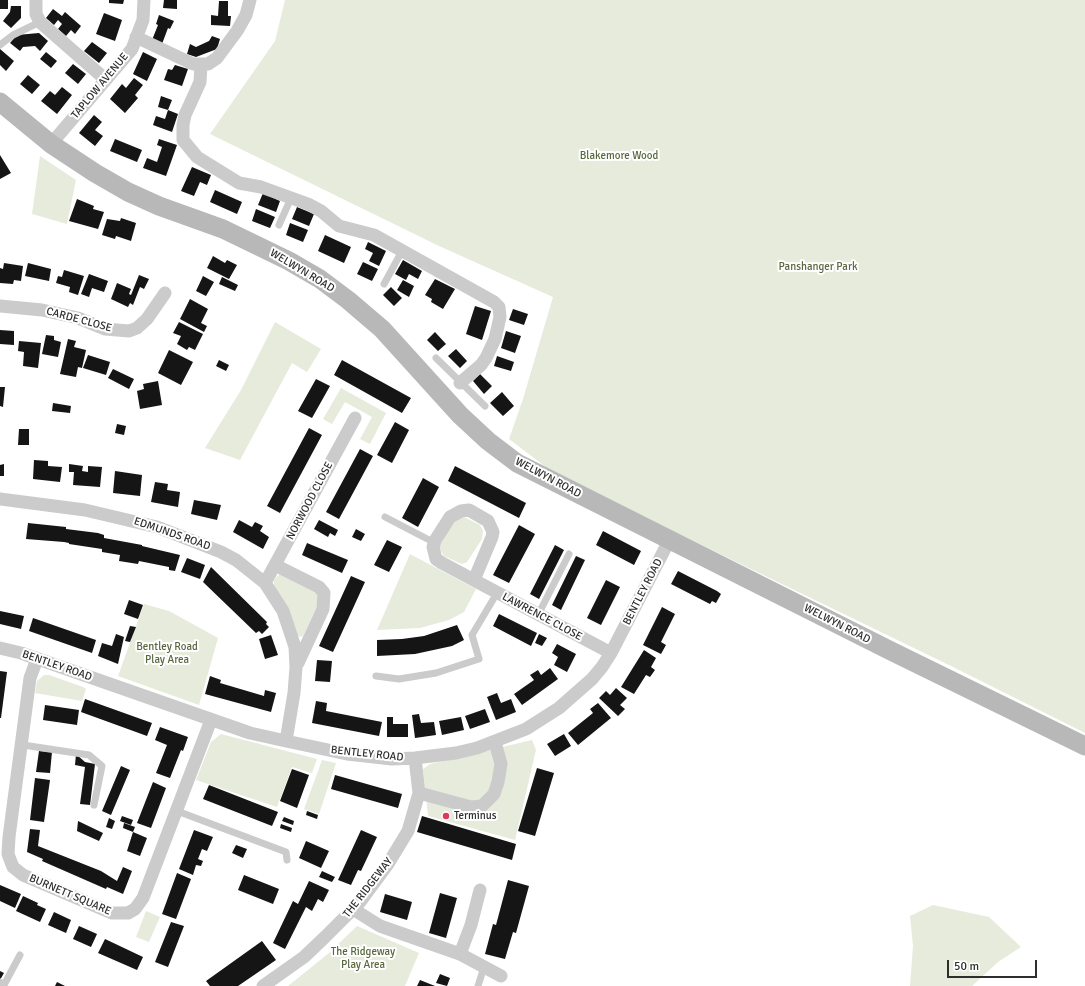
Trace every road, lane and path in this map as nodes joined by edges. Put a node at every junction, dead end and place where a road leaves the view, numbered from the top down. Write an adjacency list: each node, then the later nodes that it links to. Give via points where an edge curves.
1 (36, 0): 4 (street, via 36,14)
2 (144, 0): 5 (street, TAPLOW AVENUE, via 143,20)
3 (250, 0): 7 (street, via 246,15 226,47 217,58)
4 (40, 22): 6 (lane, via 13,35); 8 (street)
5 (136, 37): 7 (street, via 176,57); 8 (street, TAPLOW AVENUE, via 132,49)
6 (0, 45)
7 (201, 65): 11 (street, via 200,82 185,116 183,140 197,157 239,183)
8 (105, 79): 10 (street, TAPLOW AVENUE)
9 (0, 102): 10 (main road, WELWYN ROAD)
10 (52, 144): 23 (main road, WELWYN ROAD, via 128,192 223,229 320,279 382,330 460,415 494,446 517,463)
11 (291, 198): 12 (lane); 13 (street, via 321,211 339,226 374,235)
12 (279, 225)
13 (402, 251): 14 (lane); 18 (street, via 499,307 500,318 495,339 486,358)
14 (384, 284)
15 (165, 292): 16 (street, CARDE CLOSE, via 147,319 138,328 129,331 105,329 78,318 42,310)
16 (0, 306)
17 (436, 358): 18 (lane)
18 (460, 384): 19 (lane)
19 (484, 406)
20 (355, 418): 26 (street, NORWOOD CLOSE)
21 (0, 499): 28 (street, EDMUNDS ROAD, via 85,510 157,527 222,552)
22 (385, 517): 24 (lane)
23 (670, 539): 32 (street, BENTLEY ROAD); 40 (main road, WELWYN ROAD)
24 (435, 543): 27 (street, LAWRENCE CLOSE, via 433,553 436,559); 27 (street, via 455,513 469,510 488,521 492,526 492,537)
25 (569, 554): 30 (lane)
26 (275, 565): 28 (street, NORWOOD CLOSE); 34 (street, via 319,587 324,593 323,609)
27 (474, 580): 29 (street, LAWRENCE CLOSE)
28 (264, 583): 34 (street, EDMUNDS ROAD, via 283,611 295,647)
29 (497, 593): 30 (street, LAWRENCE CLOSE); 35 (lane, via 472,635 479,659 436,673 399,679)
30 (538, 615): 32 (street, LAWRENCE CLOSE)
31 (0, 648): 33 (street, BENTLEY ROAD)
32 (611, 653): 38 (street, BENTLEY ROAD, via 592,679 559,708 526,729)
33 (38, 659): 36 (street, BENTLEY ROAD); 39 (street, BURNETT SQUARE, via 30,678)
34 (296, 667): 37 (street, EDMUNDS ROAD)
35 (376, 676)
36 (211, 720): 37 (street, BENTLEY ROAD, via 250,733); 44 (street, BURNETT SQUARE)
37 (286, 741): 41 (street, BENTLEY ROAD, via 347,754 392,759)
38 (495, 742): 41 (street, BENTLEY ROAD, via 456,753); 42 (street, via 501,764 498,782 494,794 482,806 471,807)
39 (22, 745): 43 (lane, via 89,755 102,766); 45 (street, BURNETT SQUARE)
40 (1085, 746)
41 (415, 758): 42 (street, THE RIDGEWAY)
42 (418, 793): 48 (street, THE RIDGEWAY, via 408,831 401,844)
43 (94, 805)
44 (177, 810): 45 (street, BURNETT SQUARE, via 144,898 128,913 112,913 23,875 13,867); 46 (lane, via 286,852)
45 (4, 853)
46 (287, 860)
47 (480, 890): 49 (street)
48 (353, 909): 49 (street, via 380,926); 54 (street, THE RIDGEWAY, via 304,957)
49 (460, 954): 51 (street)
50 (20, 955): 53 (lane, via 4,985)
51 (484, 967): 52 (street); 55 (lane)
52 (501, 976)
53 (0, 982)
54 (263, 986)
55 (478, 986)

